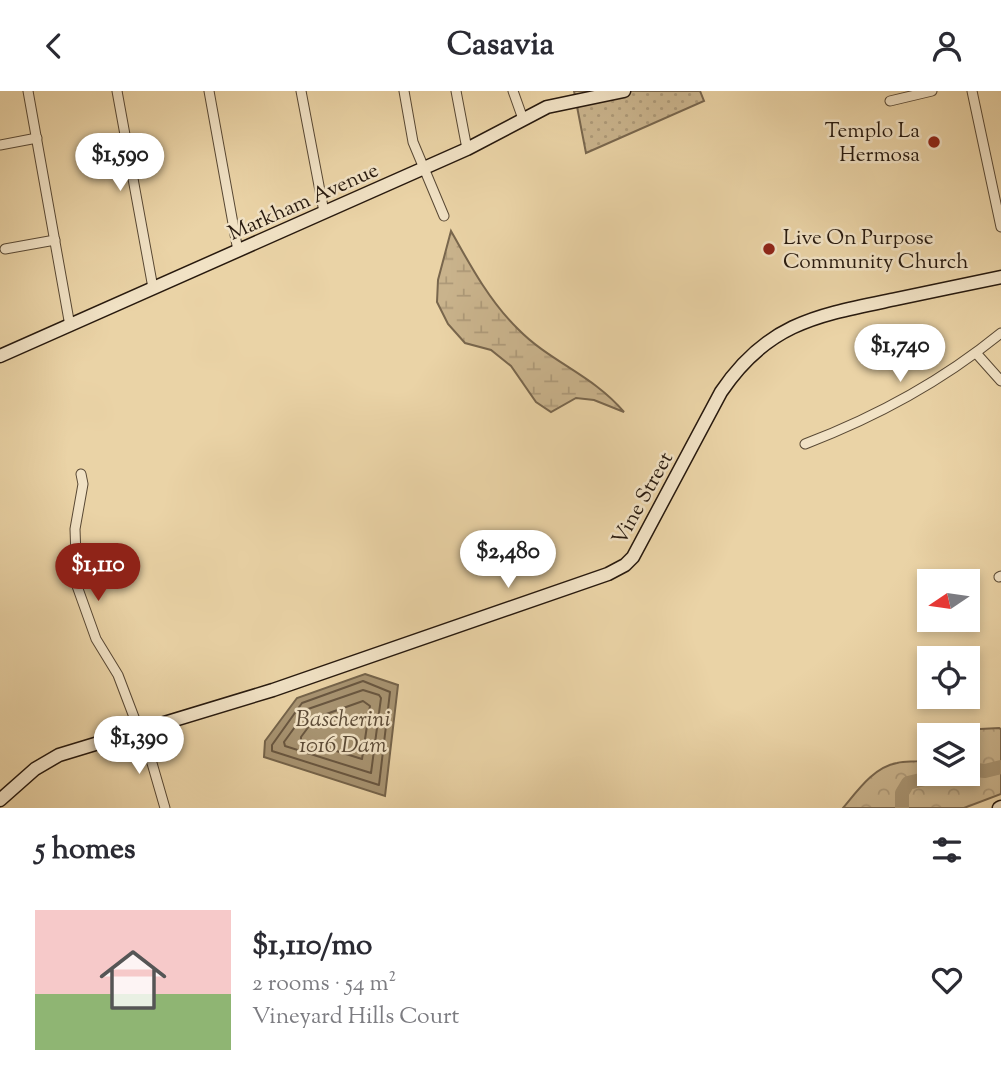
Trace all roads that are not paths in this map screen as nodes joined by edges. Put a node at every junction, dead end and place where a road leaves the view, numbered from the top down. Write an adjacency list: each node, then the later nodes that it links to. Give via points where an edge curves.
1 (28, 91): 13 (street)
2 (117, 91): 24 (street)
3 (209, 91): 22 (street)
4 (301, 91): 17 (street)
5 (404, 91): 16 (street, via 413,142)
6 (456, 91): 15 (street)
7 (513, 91): 12 (street)
8 (624, 91): 12 (street, Markham Avenue, via 563,103)
9 (932, 91): 11 (street)
10 (972, 91): 19 (street)
11 (890, 101)
12 (523, 119): 15 (street, Markham Avenue)
13 (37, 138): 14 (street); 20 (street)
14 (0, 145)
15 (467, 149): 16 (street, Markham Avenue)
16 (424, 168): 17 (street, Markham Avenue); 18 (street)
17 (324, 212): 22 (street, Markham Avenue)
18 (444, 216)
19 (1001, 227)
20 (55, 240): 21 (street); 25 (street)
21 (5, 249)
22 (238, 251): 24 (street, Markham Avenue)
23 (1001, 277): 32 (street, Vine Street, via 818,316 765,343 721,392 625,565 273,690)
24 (153, 288): 25 (street, Markham Avenue)
25 (70, 326): 28 (street, Markham Avenue)
26 (1001, 333): 27 (street)
27 (976, 353): 29 (street); 30 (street, via 893,406)
28 (0, 356)
29 (1001, 381)
30 (805, 444)
31 (81, 474): 32 (street, via 75,529 77,586 96,639 118,675)
32 (141, 731): 33 (street, Vine Street, via 60,755 35,769); 34 (street)
33 (0, 800)
34 (165, 808)

